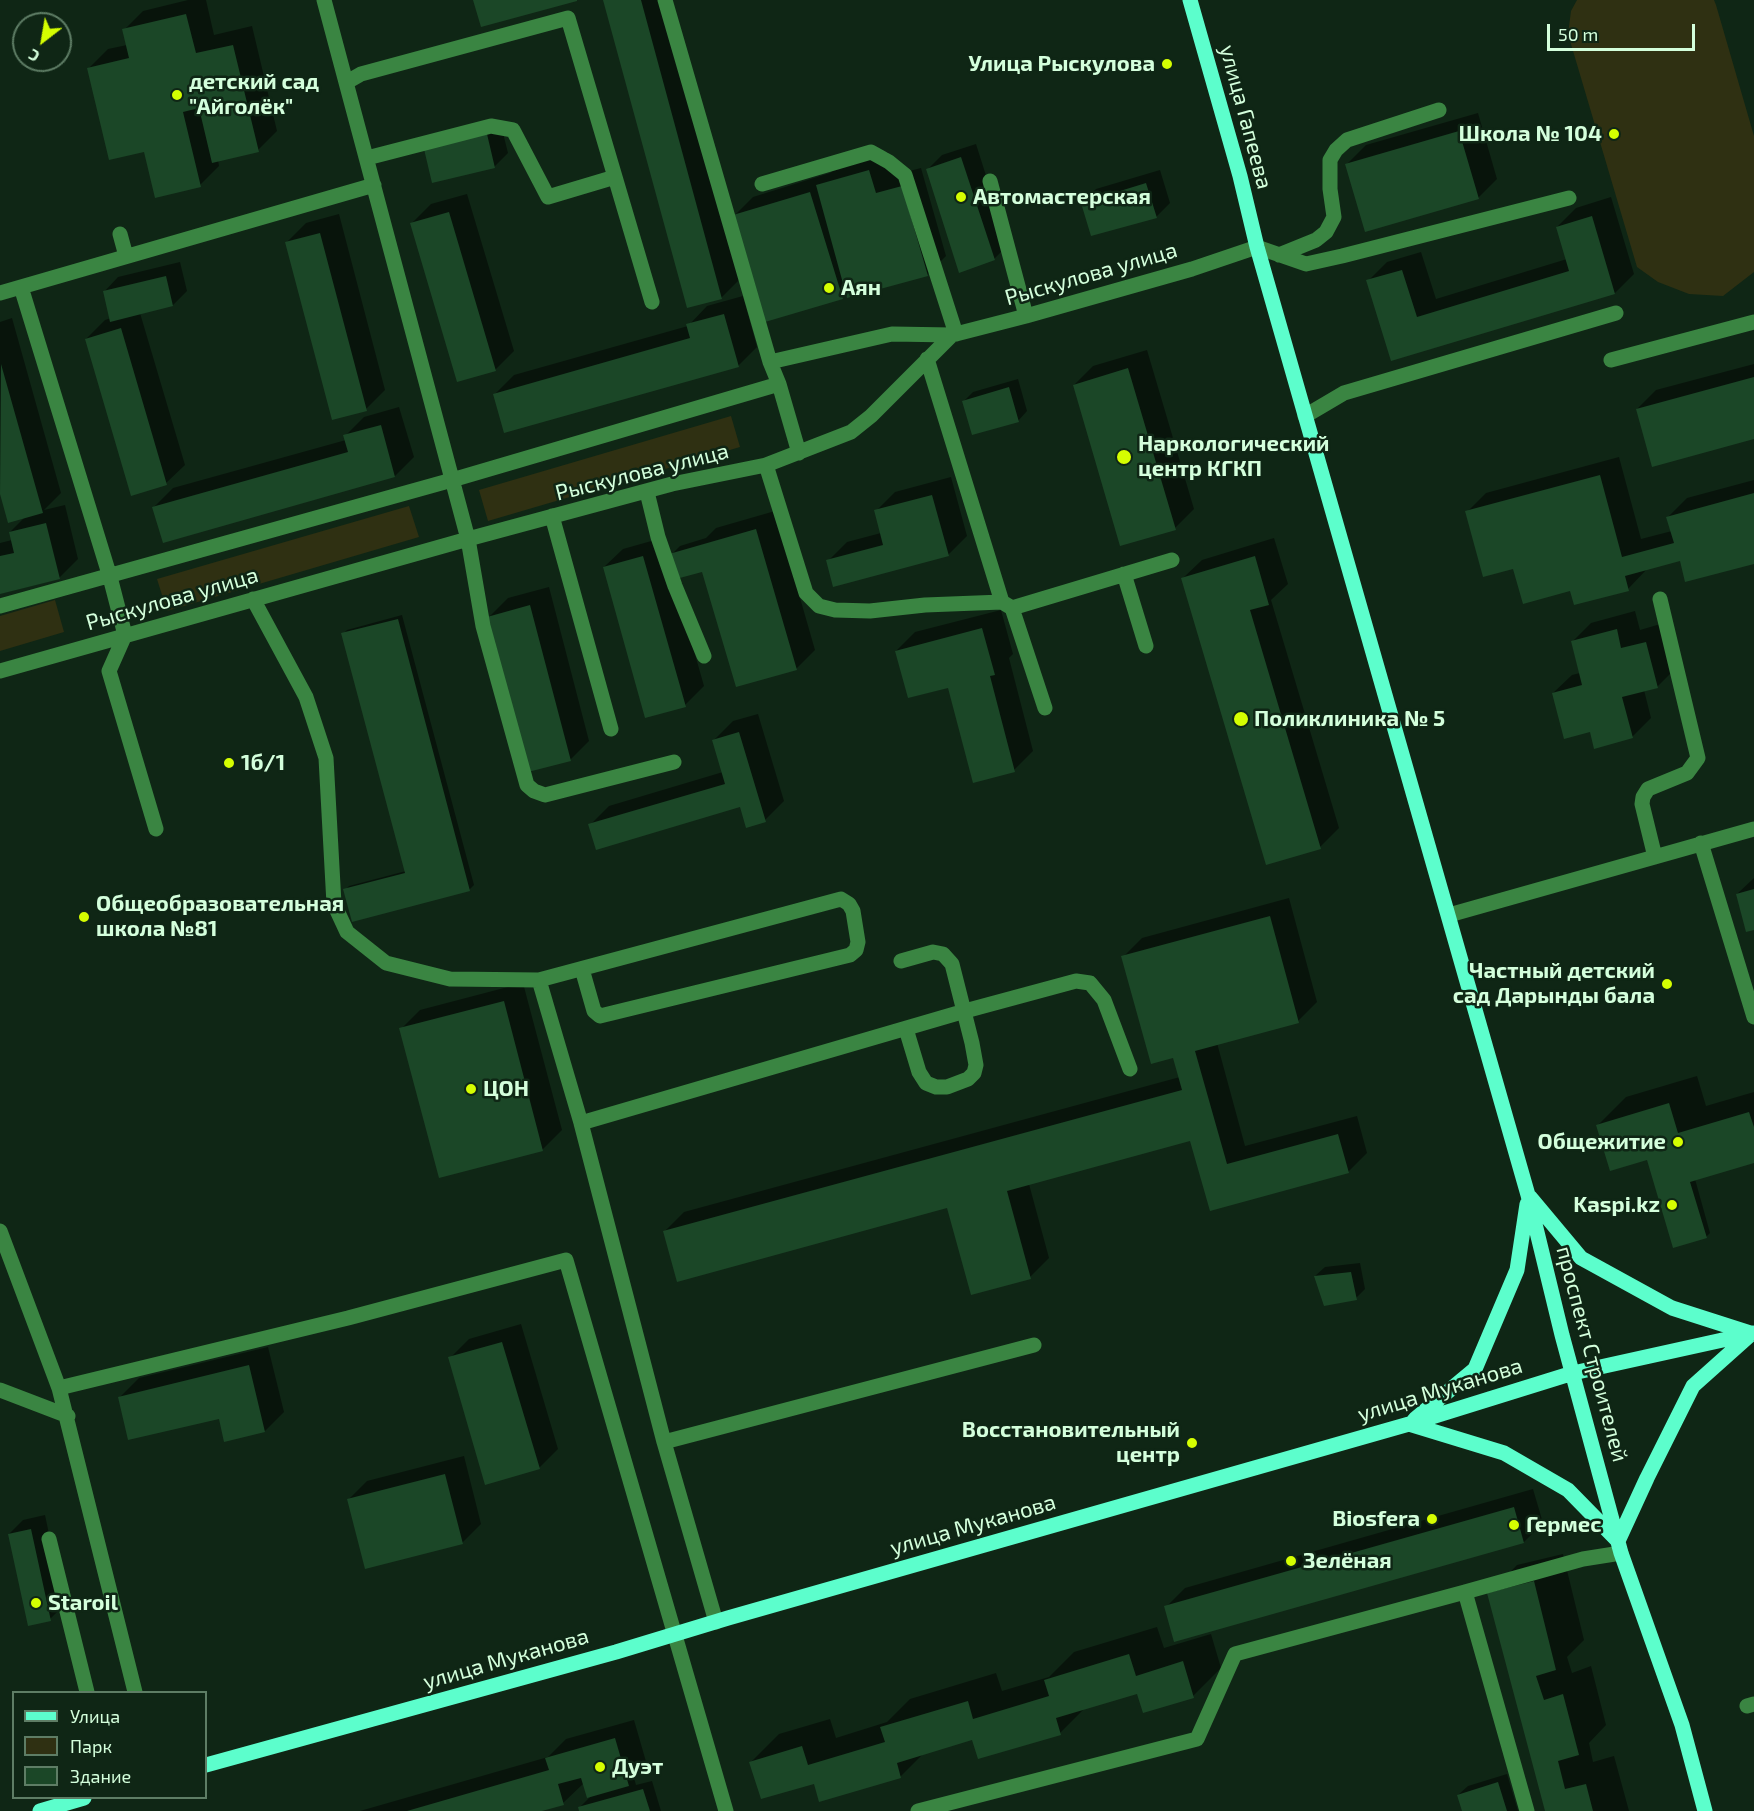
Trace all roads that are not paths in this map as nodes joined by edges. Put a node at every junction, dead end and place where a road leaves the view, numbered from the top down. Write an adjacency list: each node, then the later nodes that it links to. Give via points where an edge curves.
1 (324, 0): 4 (street)
2 (665, 0): 25 (street)
3 (1191, 0): 13 (main road, улица Гапеева)
4 (347, 82): 6 (street); 7 (street, via 361,74 568,18)
5 (1439, 110): 14 (street, via 1347,140 1330,160 1334,217 1326,232)
6 (367, 159): 7 (street, via 491,126 513,130 548,197); 10 (street)
7 (615, 177): 18 (street)
8 (990, 181): 20 (street)
9 (762, 184): 22 (street, via 871,153 889,162 905,175)
10 (374, 185): 15 (street); 30 (street)
11 (1569, 198): 14 (street, via 1306,264)
12 (120, 234): 15 (street)
13 (1257, 247): 14 (street); 20 (street, Рыскулова улица); 27 (main road, проспект Строителей)
14 (1279, 255)
15 (126, 256): 16 (street)
16 (21, 287): 17 (street); 36 (street)
17 (0, 293)
18 (652, 302)
19 (1616, 313): 27 (street, via 1344,393)
20 (1026, 316): 22 (street, Рыскулова улица)
21 (1754, 322): 24 (street)
22 (954, 335): 23 (street, Рыскулова улица); 25 (street, via 891,334)
23 (927, 359): 28 (street, Рыскулова улица, via 851,432); 39 (street)
24 (1611, 360)
25 (770, 362): 26 (street)
26 (779, 384): 28 (street); 30 (street)
27 (1305, 416): 52 (main road, проспект Строителей)
28 (800, 453): 29 (street, Рыскулова улица)
29 (766, 465): 31 (street, Рыскулова улица); 39 (street, via 806,593 819,606 870,611 925,605)
30 (452, 480): 33 (street); 36 (street)
31 (647, 492): 32 (street, Рыскулова улица); 43 (street, via 675,586)
32 (552, 516): 33 (street, Рыскулова улица); 46 (street)
33 (468, 539): 37 (street, Рыскулова улица); 47 (street, via 483,626 527,785 545,795)
34 (1172, 560): 35 (street)
35 (1124, 574): 39 (street); 42 (street)
36 (110, 577): 40 (street); 41 (street)
37 (253, 599): 41 (street, Рыскулова улица); 55 (street, via 306,697 326,758 334,904 347,932 386,963 450,979)
38 (1660, 599): 51 (street, via 1698,758 1687,773 1648,789 1643,797)
39 (1007, 605): 45 (street)
40 (0, 606)
41 (125, 635): 44 (street, Рыскулова улица); 48 (street, via 109,670)
42 (1146, 646)
43 (704, 656)
44 (0, 671)
45 (1045, 708)
46 (611, 729)
47 (674, 762)
48 (156, 829)
49 (1754, 829): 50 (street)
50 (1701, 843): 51 (street); 57 (street)
51 (1655, 856): 52 (street)
52 (1449, 915): 61 (main road, проспект Строителей)
53 (901, 961): 56 (street, via 933,952 943,954 952,964)
54 (582, 969): 54 (street, via 841,899 852,911 858,942 850,955 600,1016 594,1011); 55 (street)
55 (539, 980): 60 (street)
56 (965, 1011): 58 (street); 58 (street, via 976,1065 968,1079 947,1087 926,1083); 59 (street, via 1076,981 1090,983 1104,999)
57 (1754, 1017)
58 (906, 1029): 60 (street)
59 (1130, 1069)
60 (581, 1123): 70 (street)
61 (1528, 1195): 63 (main road, via 1581,1258 1672,1308); 65 (main road, проспект Строителей); 69 (main road, via 1517,1270 1475,1370)
62 (0, 1231): 66 (street)
63 (1753, 1333): 65 (main road, улица Муканова); 72 (main road, via 1693,1386 1647,1478)
64 (1034, 1345): 70 (street)
65 (1573, 1373): 69 (main road, улица Муканова); 72 (main road, проспект Строителей)
66 (59, 1388): 68 (street); 75 (street, via 566,1260)
67 (0, 1390): 68 (street)
68 (68, 1416): 77 (street)
69 (1409, 1424): 72 (main road, via 1504,1453 1568,1490); 74 (main road, улица Муканова)
70 (664, 1442): 74 (street)
71 (49, 1539): 76 (street)
72 (1619, 1547): 73 (street); 84 (main road, проспект Строителей, via 1682,1725)
73 (1465, 1592): 82 (street, via 1235,1654 1197,1739); 83 (street)
74 (716, 1622): 75 (main road, улица Муканова)
75 (676, 1634): 78 (main road, улица Муканова); 81 (street)
76 (87, 1691)
77 (135, 1691)
78 (207, 1765)
79 (78, 1799): 80 (main road)
80 (40, 1811)
81 (726, 1811)
82 (918, 1811)
83 (1527, 1811)
84 (1704, 1811)

